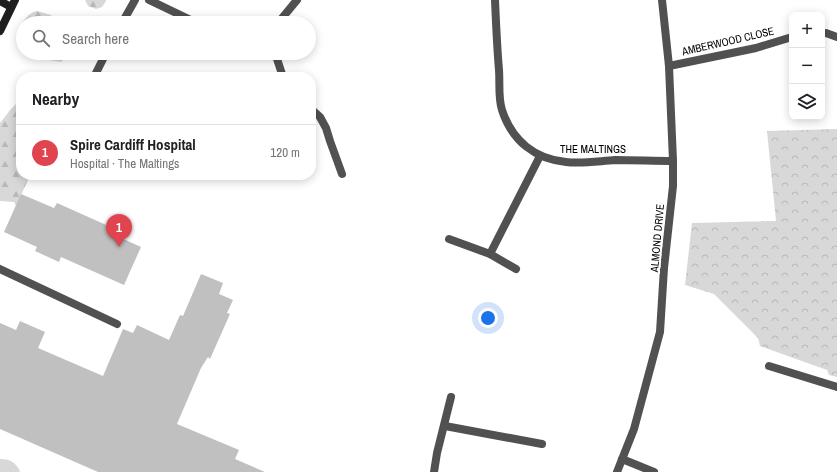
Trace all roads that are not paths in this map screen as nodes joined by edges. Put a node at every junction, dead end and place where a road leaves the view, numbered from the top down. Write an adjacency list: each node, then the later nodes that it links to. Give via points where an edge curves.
1 (135, 0): 8 (street)
2 (149, 0): 9 (street)
3 (297, 0): 10 (street)
4 (495, 0): 21 (street, THE MALTINGS, via 502,108 508,125 516,136 528,149)
5 (662, 0): 17 (street, ALMOND DRIVE)
6 (0, 1): 7 (street)
7 (13, 4): 11 (street)
8 (126, 16)
9 (182, 16)
10 (284, 16)
11 (0, 31)
12 (825, 33): 13 (street)
13 (837, 37)
14 (789, 38): 17 (street, AMBERWOOD CLOSE, via 756,48)
15 (102, 60): 18 (street)
16 (277, 60): 19 (street)
17 (669, 66): 22 (street, ALMOND DRIVE)
18 (96, 72)
19 (281, 72)
20 (316, 113): 23 (street, via 326,128)
21 (540, 156): 22 (street, THE MALTINGS, via 568,163 616,160); 25 (street)
22 (673, 161): 34 (street, ALMOND DRIVE, via 660,332 634,429)
23 (342, 174)
24 (449, 239): 25 (street)
25 (490, 254): 27 (street)
26 (0, 269): 28 (street)
27 (516, 269)
28 (117, 324)
29 (769, 366): 30 (street)
30 (837, 386)
31 (452, 397): 32 (street)
32 (445, 426): 33 (street); 35 (street)
33 (542, 444)
34 (622, 459): 36 (street, ALMOND DRIVE); 37 (street)
35 (434, 472)
36 (617, 472)
37 (654, 472)

